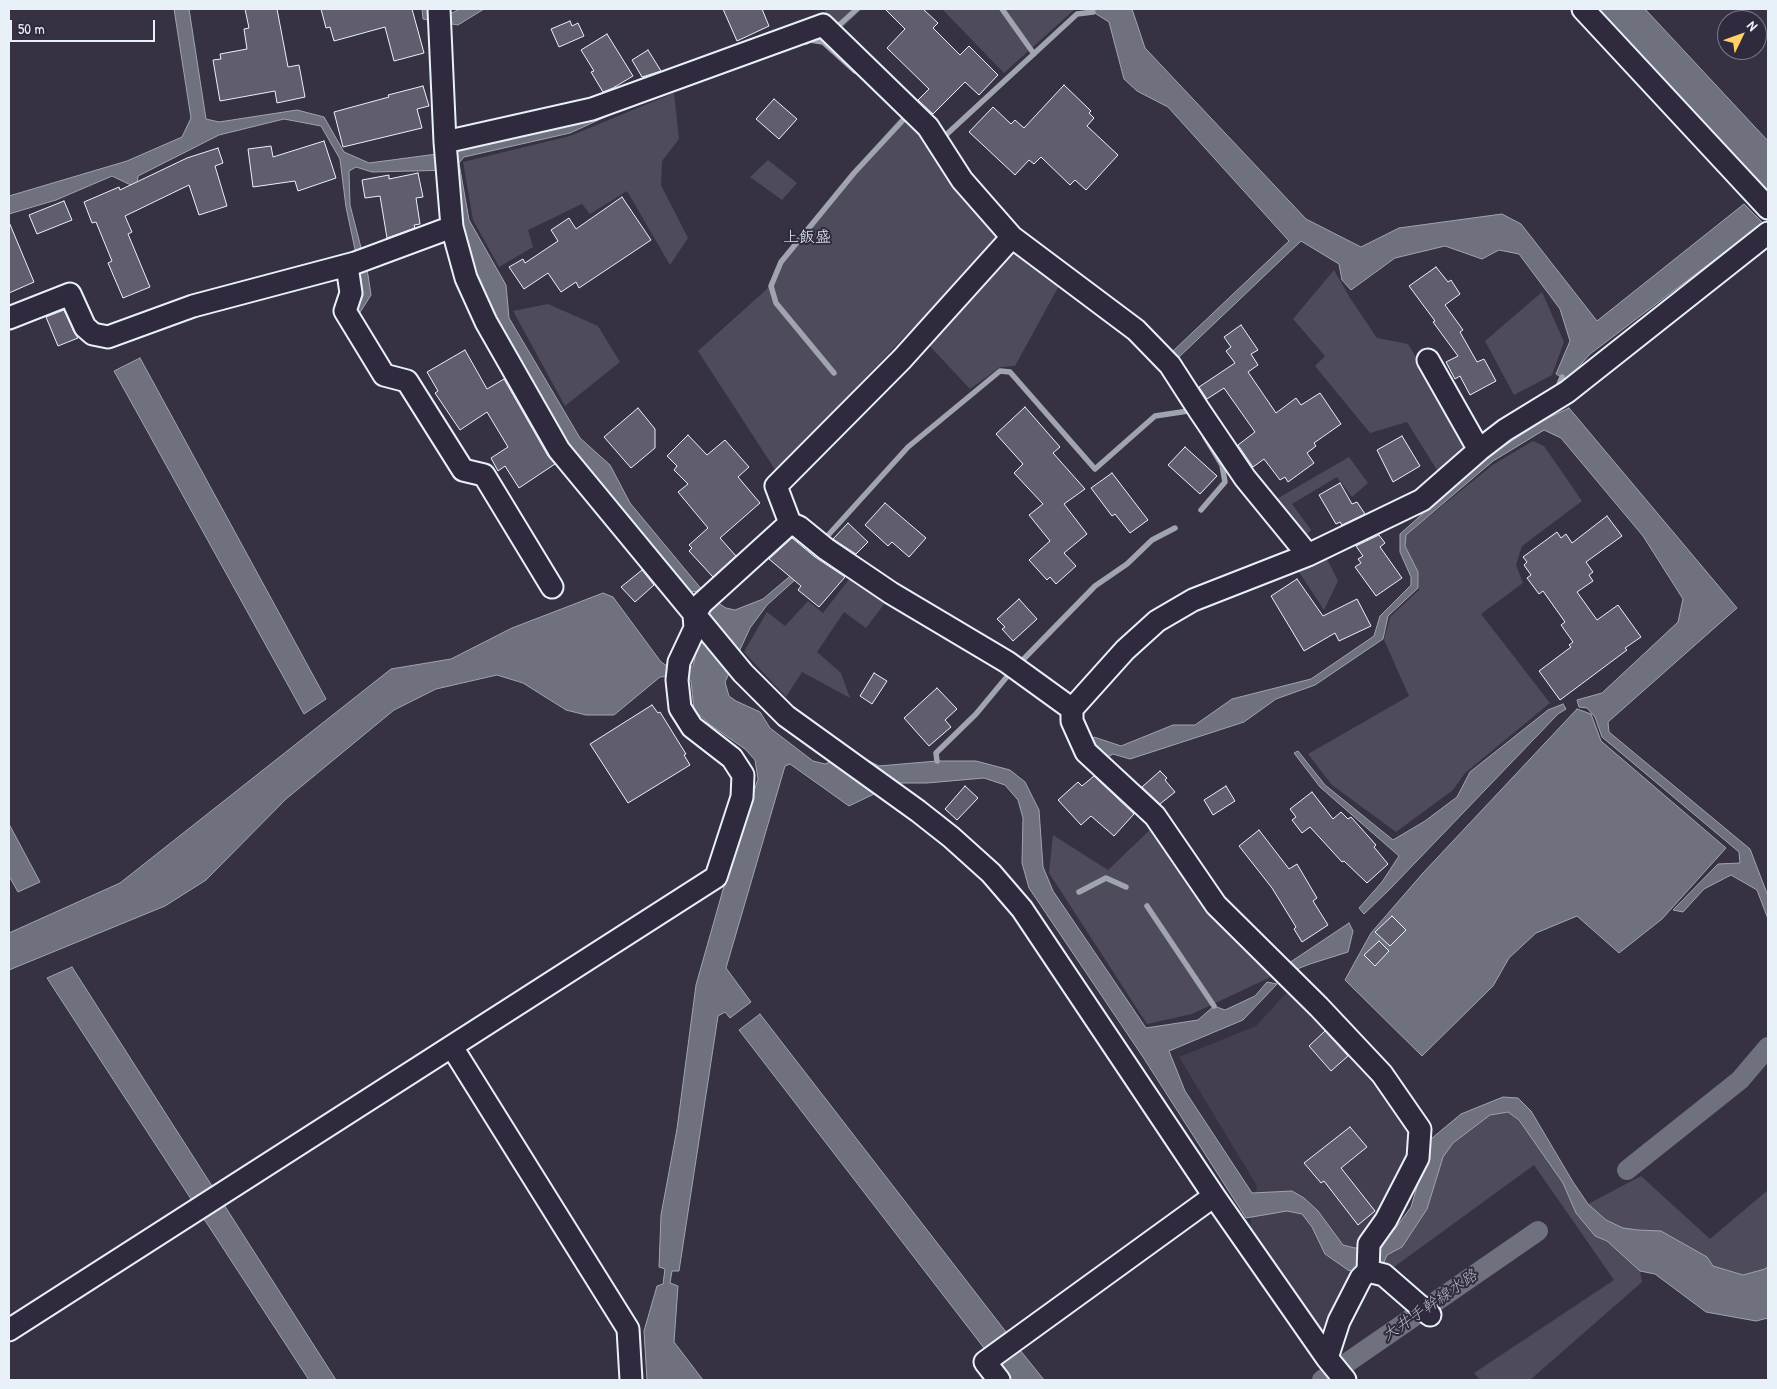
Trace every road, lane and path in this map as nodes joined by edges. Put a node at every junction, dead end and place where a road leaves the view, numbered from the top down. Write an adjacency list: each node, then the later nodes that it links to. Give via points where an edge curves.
1 (1583, 9): 5 (street)
2 (439, 17): 4 (street)
3 (819, 17): 4 (street, via 592,109); 8 (street, via 928,127 962,180)
4 (446, 157): 6 (street)
5 (1768, 208)
6 (452, 227): 9 (street); 16 (street, via 466,278 486,322 559,450)
7 (1768, 233): 12 (street, via 1560,397 1505,430)
8 (1012, 237): 13 (street, via 902,359 776,486); 14 (street, via 1136,330 1170,365 1245,478)
9 (356, 263): 10 (street, via 193,306 108,337 93,334 85,327 70,294); 15 (street, via 345,311 384,375 408,381 463,470 484,475)
10 (9, 318)
11 (1428, 360): 12 (street)
12 (1479, 450): 14 (street, via 1422,500)
13 (790, 523): 16 (street); 17 (street, via 891,593 1015,668)
14 (1308, 555): 17 (street, via 1194,600 1157,621 1125,650)
15 (552, 587)
16 (702, 605): 18 (street, via 678,671 680,708 692,727 732,758 743,775 742,797 716,877); 19 (street, via 744,673 786,716 893,792 992,874 1022,909)
17 (1072, 709): 20 (street, via 1072,721 1086,752 1155,816 1216,905 1382,1074 1420,1130 1418,1158 1391,1212 1369,1244)
18 (452, 1047): 22 (street); 24 (street, via 628,1329)
19 (1214, 1196): 23 (street); 25 (street, via 985,1362)
20 (1368, 1271): 21 (street, via 1384,1276); 23 (street, via 1356,1286 1339,1321)
21 (1423, 1309)
22 (9, 1330)
23 (1327, 1358): 26 (street)
24 (631, 1380)
25 (999, 1380)
26 (1344, 1380)

